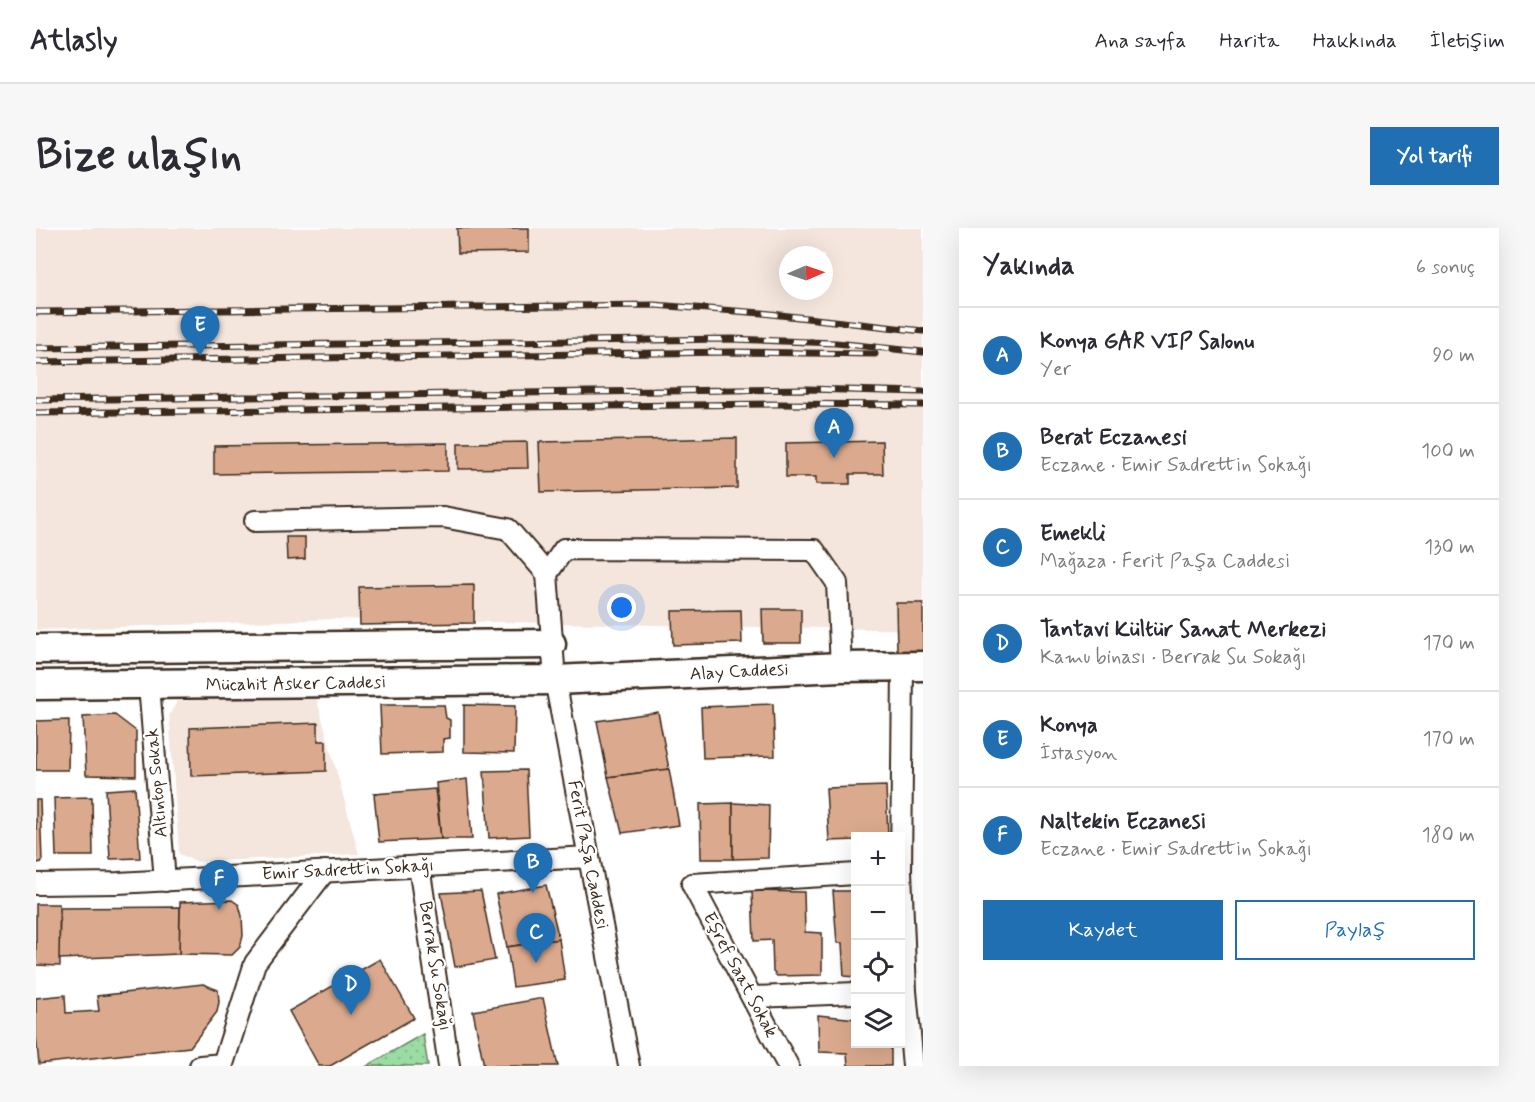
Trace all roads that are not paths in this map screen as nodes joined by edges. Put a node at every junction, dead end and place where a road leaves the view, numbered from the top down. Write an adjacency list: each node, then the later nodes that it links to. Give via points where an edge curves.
1 (255, 521): 2 (street, via 442,517 508,530)
2 (547, 574): 3 (street, Ferit Paşa Caddesi); 6 (street, via 564,549 814,550 837,583)
3 (551, 644): 4 (main road, Mücahit Asker Caddesi); 7 (street, Ferit Paşa Caddesi)
4 (36, 650)
5 (913, 666): 6 (main road, Alay Caddesi); 10 (street)
6 (841, 667): 7 (main road, Alay Caddesi)
7 (555, 680): 9 (main road, Mücahit Asker Caddesi); 11 (street, Ferit Paşa Caddesi)
8 (36, 685): 9 (main road, Mücahit Asker Caddesi)
9 (149, 686): 15 (street, Altıntop Sokak)
10 (903, 832)
11 (589, 857): 12 (street, Emir Sadrettin Sokağı); 24 (street, Ferit Paşa Caddesi)
12 (419, 866): 13 (street, Emir Sadrettin Sokağı); 23 (street, Berrak Su Sokağı)
13 (326, 871): 15 (street, Emir Sadrettin Sokağı); 22 (street, via 255,963 223,1064)
14 (851, 874): 21 (street, Eşref Saat Sokak, via 692,884)
15 (165, 881): 16 (street, Emir Sadrettin Sokağı)
16 (36, 884)
17 (901, 886): 18 (street)
18 (902, 940)
19 (851, 993): 21 (street)
20 (903, 994): 26 (street)
21 (753, 997): 25 (street, Eşref Saat Sokak)
22 (200, 1066)
23 (449, 1066)
24 (629, 1066)
25 (788, 1066)
26 (913, 1066)

